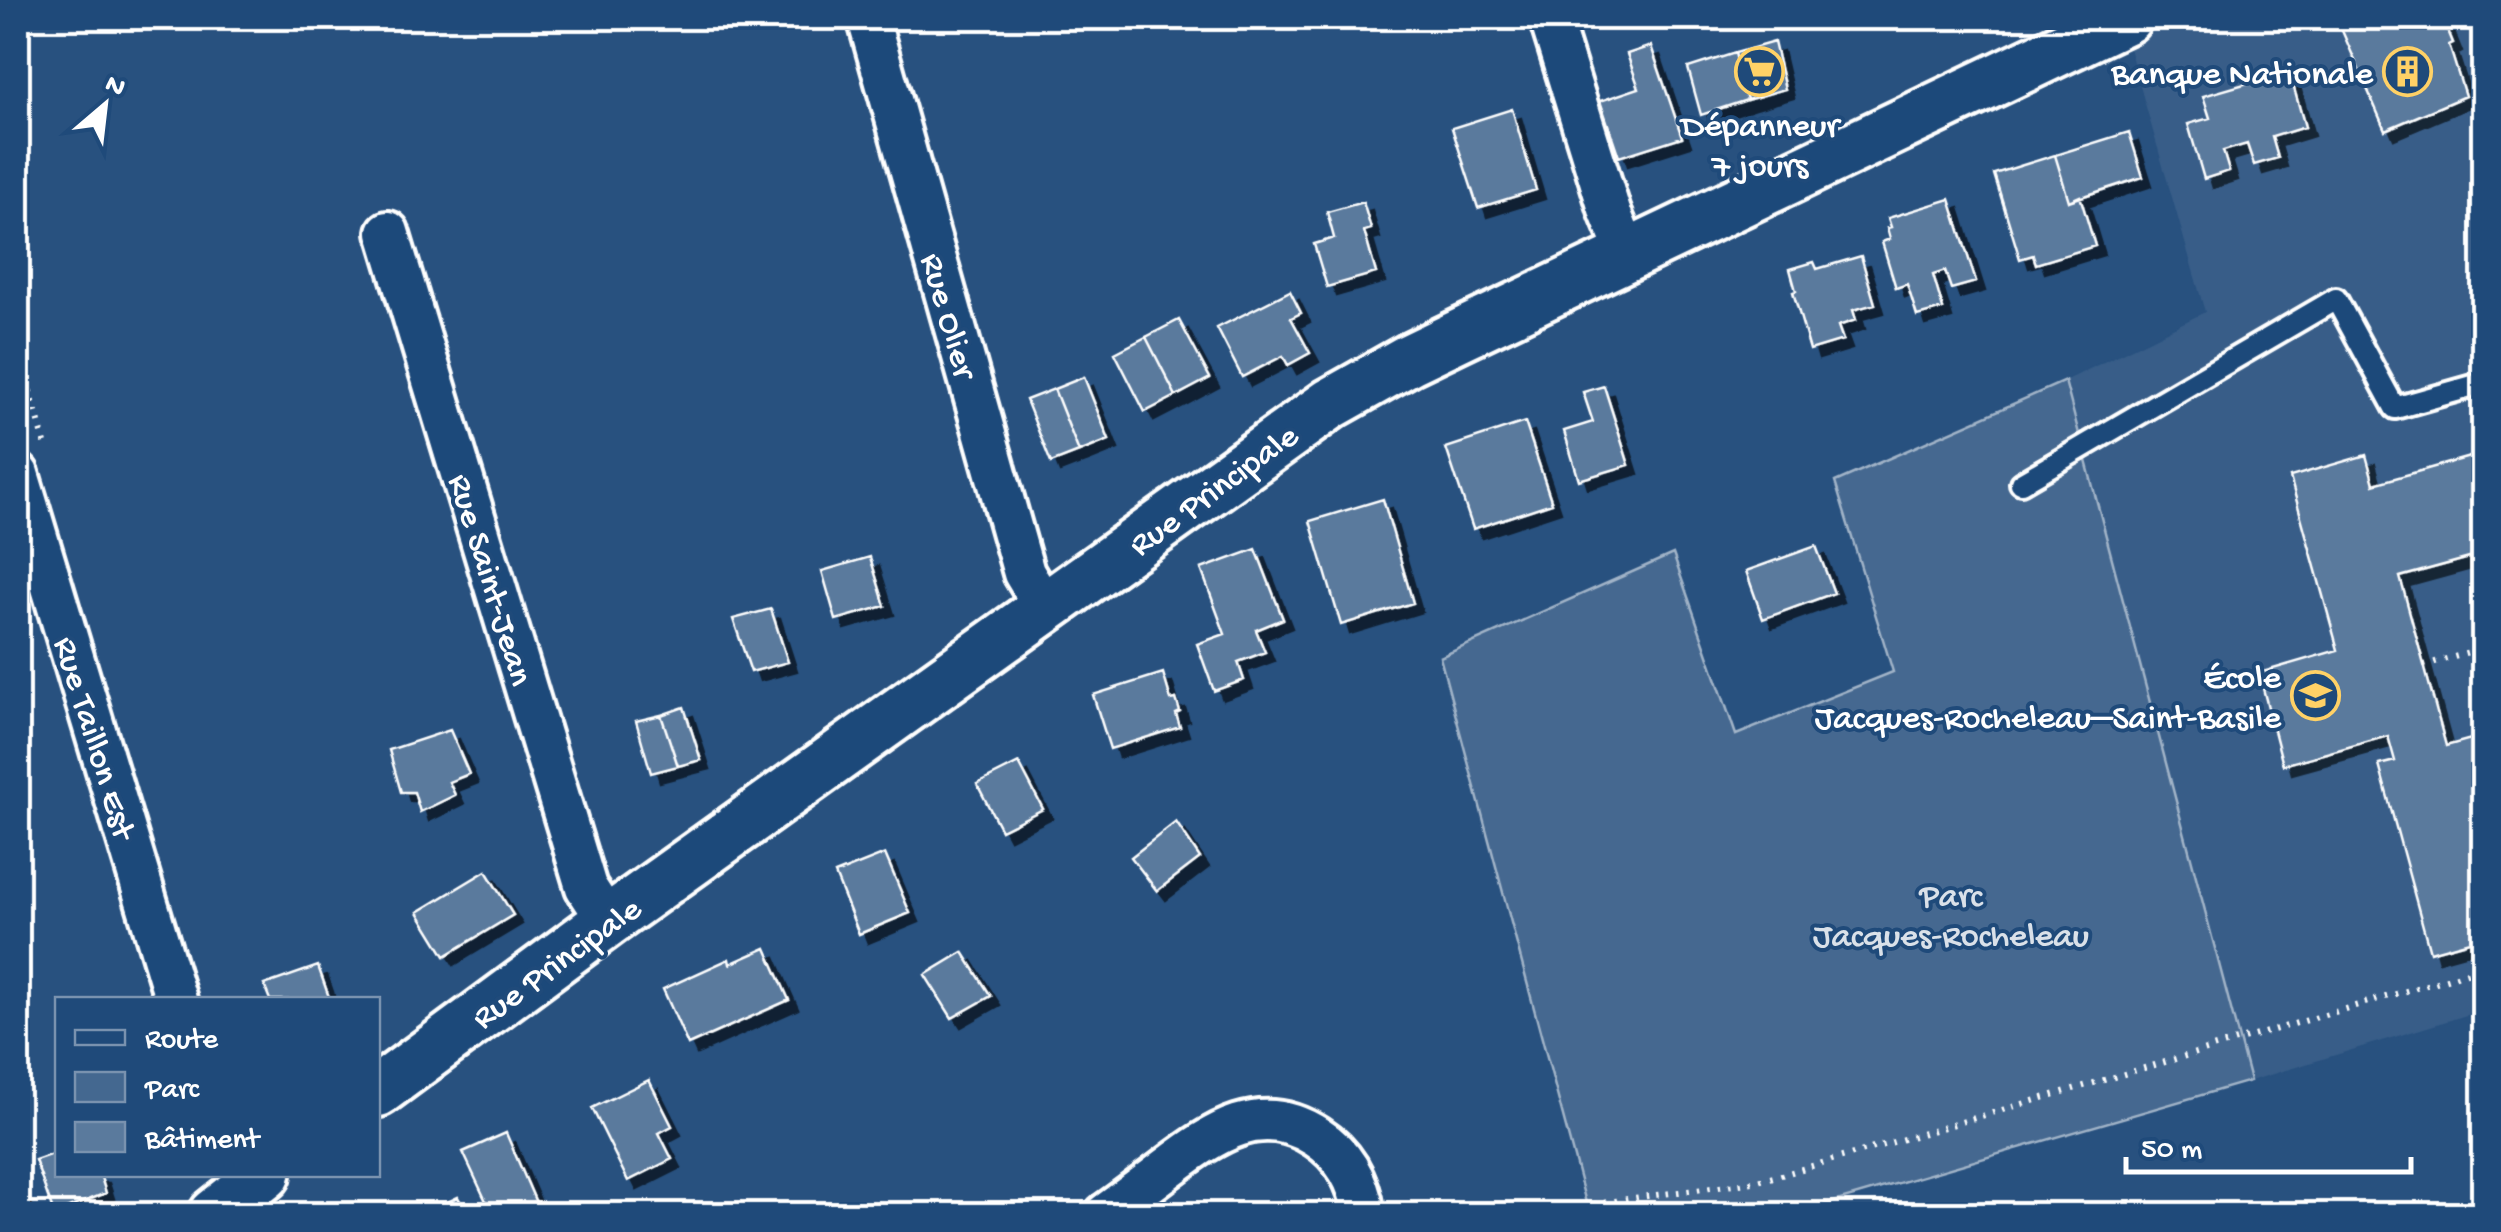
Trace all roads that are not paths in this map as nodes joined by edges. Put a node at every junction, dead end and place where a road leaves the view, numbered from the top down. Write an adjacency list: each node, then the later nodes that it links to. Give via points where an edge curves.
1 (868, 18): 9 (street, Rue Olier, via 1024,573)
2 (1550, 18): 5 (street)
3 (2126, 18): 5 (street, Rue Principale)
4 (388, 232): 10 (street, Rue Saint-Jean, via 586,887)
5 (1627, 254): 9 (street, Rue Principale, via 1330,404)
6 (2484, 383): 8 (lane, via 2395,408 2336,299)
7 (18, 474): 11 (street, Rue Taillon Est)
8 (2021, 483)
9 (1044, 608): 10 (street, Rue Principale)
10 (608, 921): 12 (street, Rue Principale)
11 (175, 997)
12 (380, 1090)
13 (1106, 1214): 14 (street, via 1216,1133 1272,1121 1314,1134 1336,1152 1359,1189)
14 (1364, 1214)

